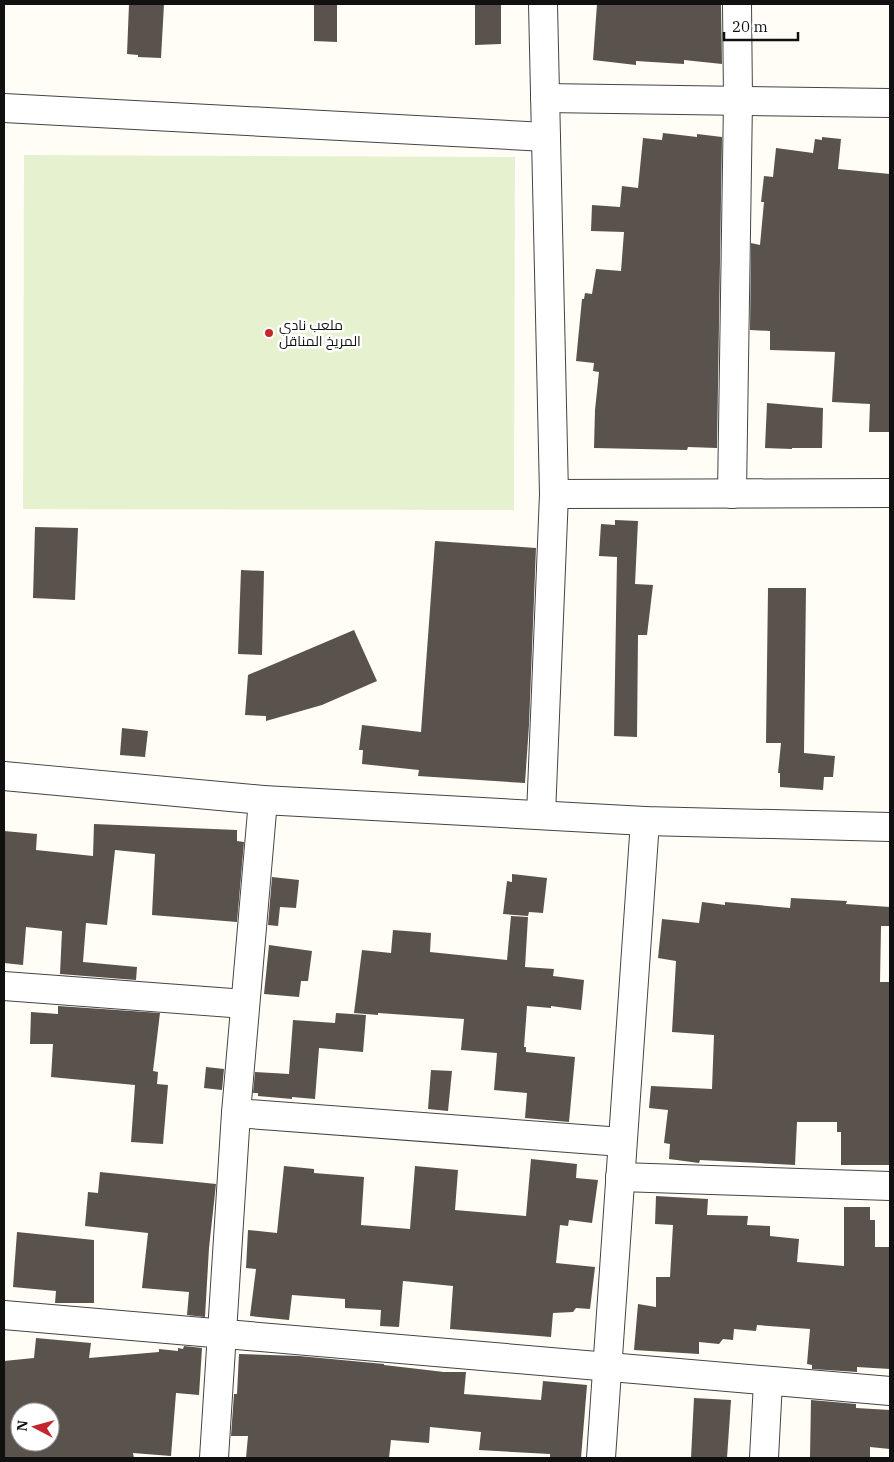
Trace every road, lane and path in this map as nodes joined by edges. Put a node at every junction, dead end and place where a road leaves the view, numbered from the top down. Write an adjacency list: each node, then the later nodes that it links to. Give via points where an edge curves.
1 (543, 4): 3 (street)
2 (737, 4): 4 (street)
3 (545, 98): 4 (street); 7 (street)
4 (738, 100): 5 (street); 10 (street)
5 (890, 103)
6 (4, 108): 7 (street)
7 (546, 137): 9 (street)
8 (890, 493): 10 (street)
9 (554, 494): 10 (street); 13 (street)
10 (732, 494)
11 (4, 776): 12 (street)
12 (263, 800): 13 (street); 17 (street)
13 (540, 815): 14 (street)
14 (645, 821): 15 (street); 19 (street)
15 (890, 827)
16 (4, 986): 17 (street)
17 (245, 1004): 18 (street)
18 (236, 1113): 19 (street); 23 (street)
19 (622, 1142): 20 (street)
20 (620, 1177): 21 (street); 24 (street)
21 (890, 1186)
22 (4, 1315): 23 (street)
23 (222, 1333): 24 (street); 27 (street)
24 (608, 1368): 25 (street); 28 (street)
25 (768, 1382): 26 (street); 29 (street)
26 (890, 1391)
27 (214, 1458)
28 (601, 1458)
29 (764, 1458)

